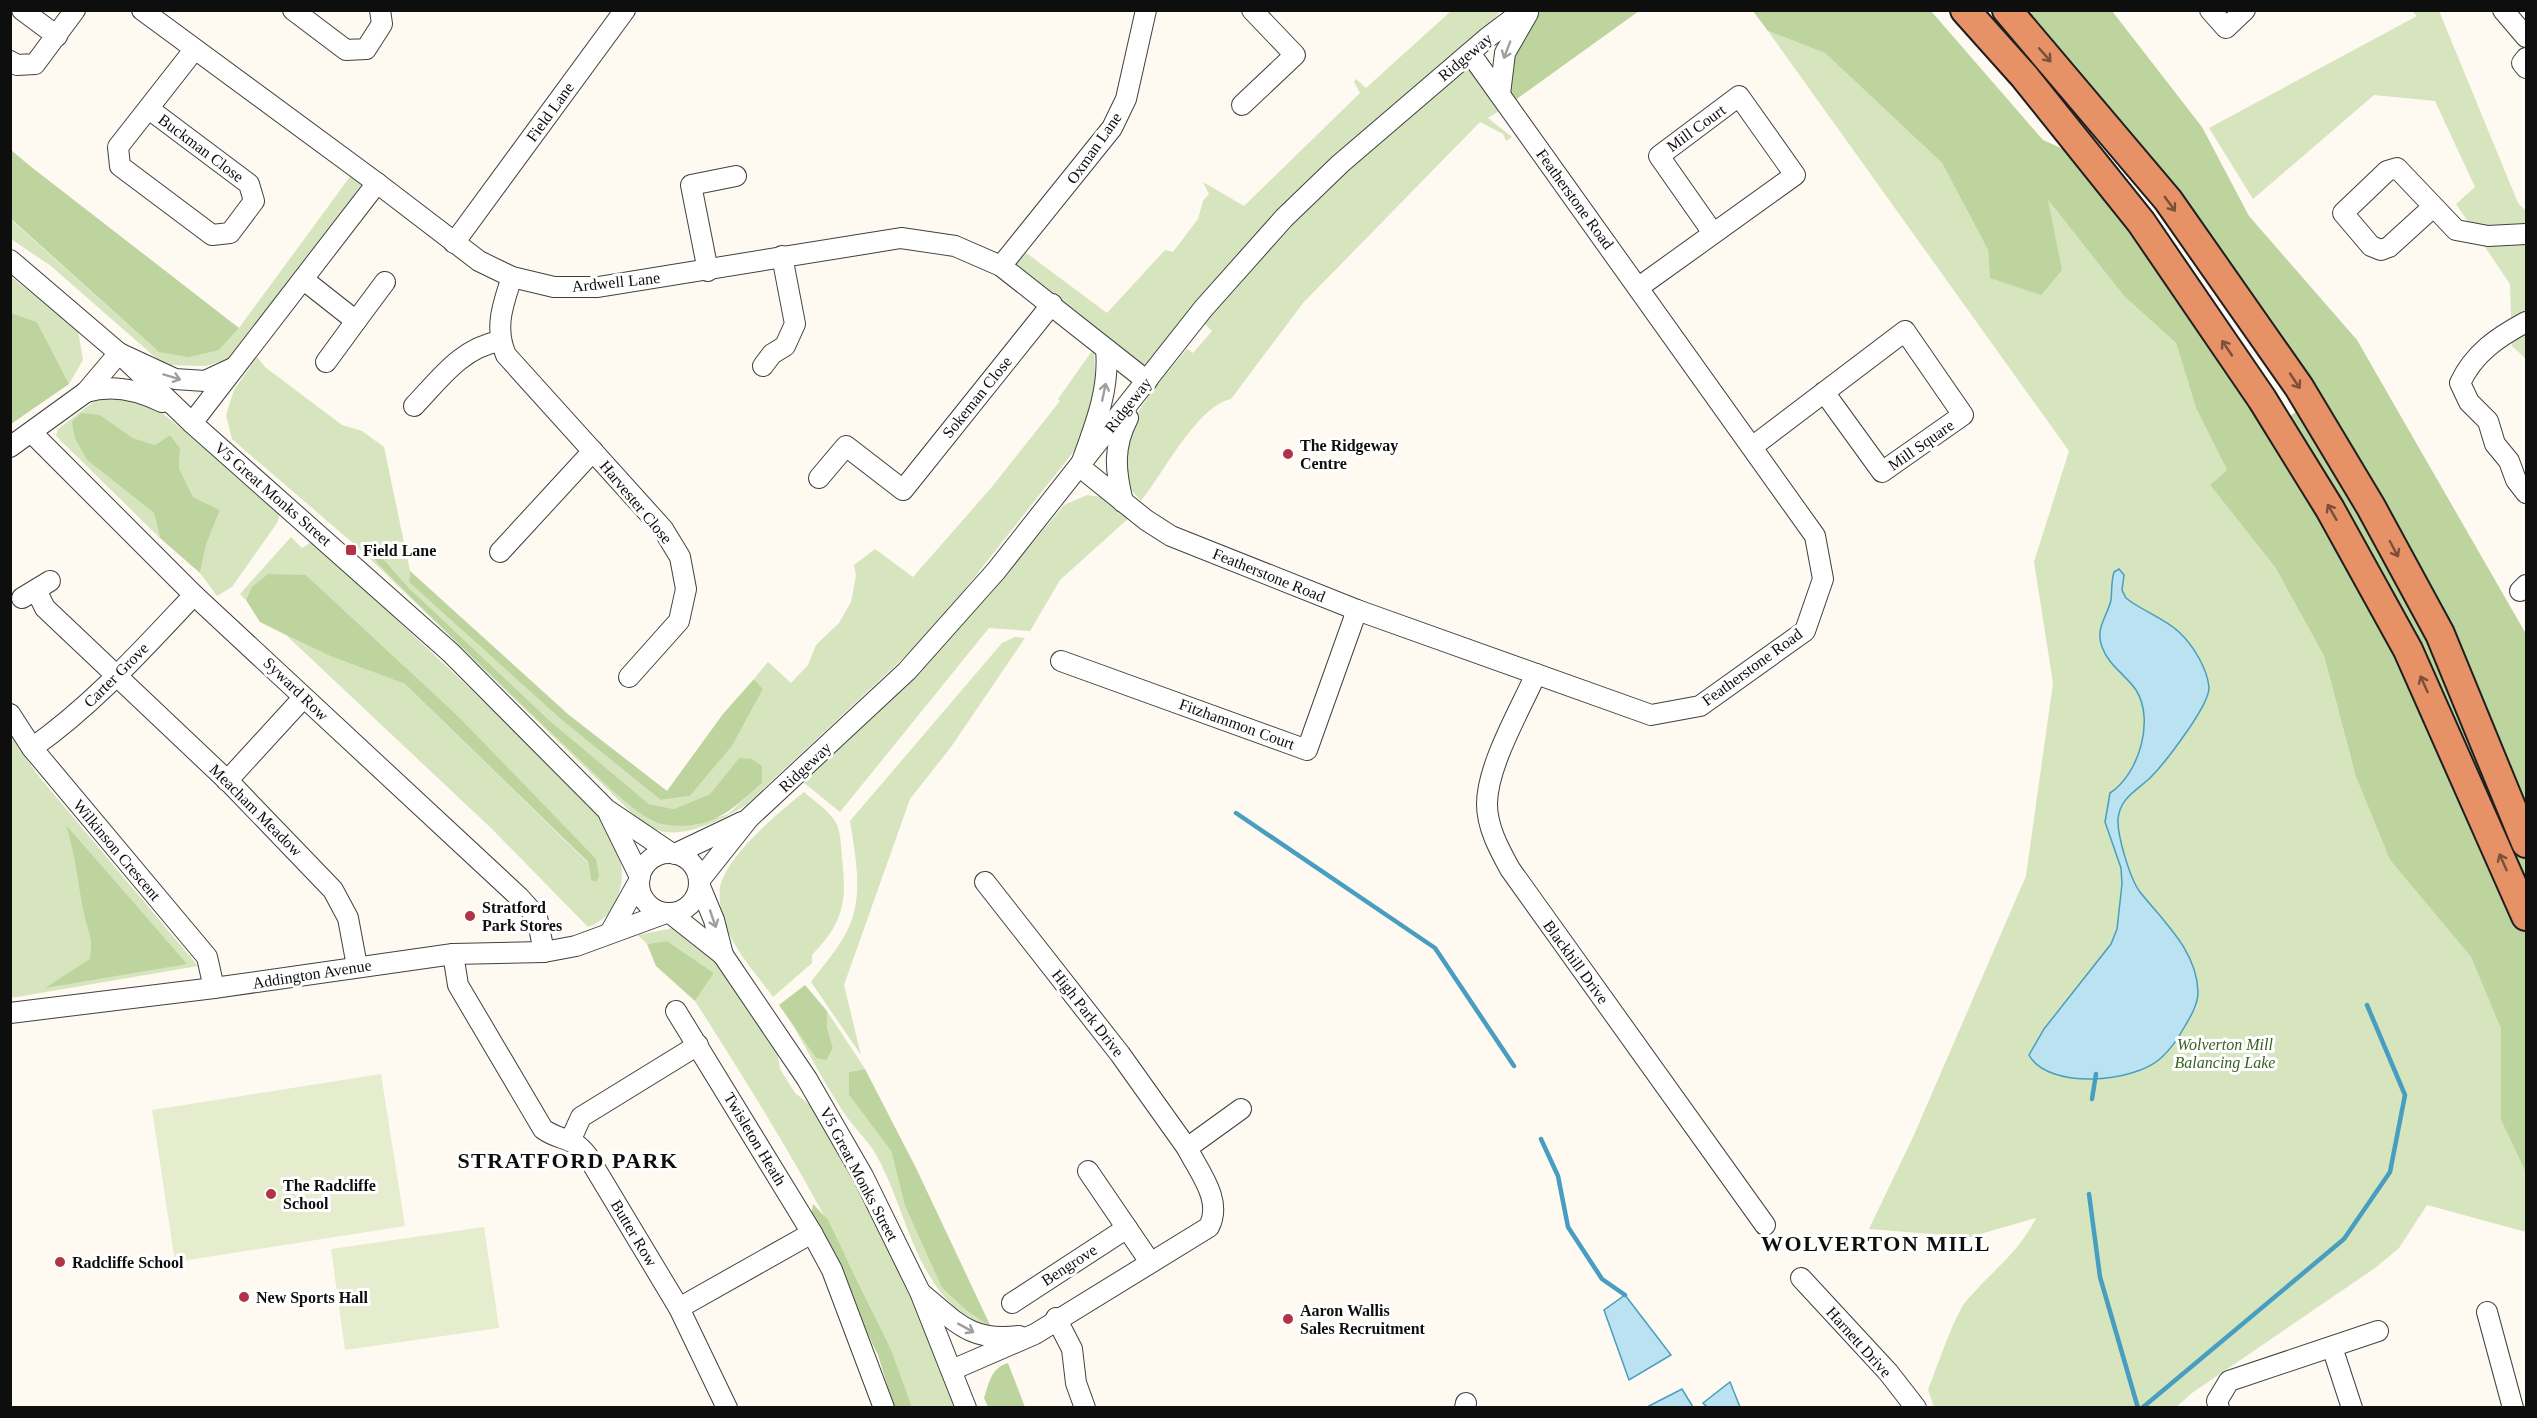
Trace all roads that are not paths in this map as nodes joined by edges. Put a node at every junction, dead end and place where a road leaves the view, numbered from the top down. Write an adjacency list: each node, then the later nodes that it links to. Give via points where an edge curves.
1 (22, 10): 17 (street)
2 (75, 10): 17 (street)
3 (293, 10): 4 (street, via 346,50 366,49 382,24)
4 (380, 10)
5 (625, 10): 33 (street, Field Lane)
6 (1146, 10): 36 (street, Oxman Lane, via 1126,99 1112,128)
7 (1252, 10): 26 (street, via 1294,55)
8 (1502, 10): 19 (street)
9 (1524, 10): 19 (street, Ridgeway)
10 (1529, 10): 25 (street, one-way to 25, via 1505,53)
11 (1965, 10): 84 (highway, one-way to 11, via 2408,650 2330,509 2268,408 2141,222 2024,76)
12 (2007, 10): 78 (highway, one-way to 78, via 2168,200 2299,387 2372,507 2440,634)
13 (2210, 10): 14 (street, via 2226,28)
14 (2245, 10)
15 (2503, 10): 18 (street)
16 (148, 12): 20 (street, Ardwell Lane)
17 (57, 36): 23 (street, via 35,64 17,65)
18 (2526, 37)
19 (1487, 38): 21 (street, Ridgeway)
20 (194, 50): 27 (street, Buckman Close); 29 (street, Ardwell Lane)
21 (1470, 53): 25 (street, Featherstone Road); 51 (street, Ridgeway, via 1340,164 1284,218 1203,309)
22 (2526, 58): 24 (street, via 2522,63)
23 (10, 61)
24 (2526, 68)
25 (1500, 94): 41 (street, Featherstone Road)
26 (1242, 105)
27 (149, 109): 27 (street, Buckman Close, via 118,147 120,166 212,235 230,233 254,201 249,184)
28 (736, 176): 37 (street, via 683,186)
29 (377, 183): 33 (street, Ardwell Lane); 39 (street)
30 (2433, 207): 30 (street, via 2397,168 2387,171 2343,213 2370,246 2381,250); 32 (street, via 2464,234)
31 (1713, 233): 31 (street, Mill Court, via 1795,175 1739,96 1659,156); 41 (street, Mill Court)
32 (2526, 234)
33 (454, 243): 38 (street, Ardwell Lane)
34 (782, 256): 36 (street, Ardwell Lane, via 901,238 955,246); 37 (street, Ardwell Lane); 50 (street, via 795,324 785,346)
35 (10, 261): 47 (street, V5 Great Monks Street)
36 (1001, 266): 42 (street, Ardwell Lane)
37 (708, 271): 38 (street, Ardwell Lane, via 598,287 554,287)
38 (512, 277): 45 (street, via 500,314)
39 (304, 280): 43 (street); 49 (street)
40 (385, 282): 43 (street)
41 (1639, 286): 58 (street, Featherstone Road)
42 (1052, 304): 46 (street, Ardwell Lane); 61 (street, Sokeman Close, via 903,499 846,446)
43 (356, 321): 48 (street)
44 (2526, 322): 62 (street, via 2499,336 2469,365 2460,383 2469,402 2488,421 2495,444 2510,461 2516,480)
45 (500, 341): 54 (street, via 482,344 463,355); 59 (street, Harvester Close, via 506,355)
46 (1106, 349): 51 (street, Ardwell Lane); 60 (street, one-way to 46, via 1108,374)
47 (119, 353): 49 (street, one-way to 49, via 176,380 205,381); 52 (street); 55 (street, V5 Great Monks Street)
48 (326, 362)
49 (237, 366): 55 (street)
50 (763, 366)
51 (1147, 381): 60 (street, Ridgeway); 63 (street, via 1118,437 1116,471)
52 (86, 392): 55 (street, via 102,387 145,393); 56 (street)
53 (1824, 392): 53 (street, Mill Square, via 1905,331 1963,415 1882,472); 58 (street, Mill Square)
54 (414, 406)
55 (185, 417): 76 (street, V5 Great Monks Street, via 451,653)
56 (32, 433): 57 (street); 66 (street, Syward Row)
57 (10, 447)
58 (1752, 447): 69 (street, Featherstone Road, via 1815,536 1823,579 1805,632 1700,706 1651,715)
59 (593, 451): 64 (street, Harvester Close); 71 (street, Harvester Close, via 663,529 680,557 686,589 679,621)
60 (1080, 467): 63 (street, Featherstone Road); 77 (street, Ridgeway, via 996,571 907,671)
61 (819, 478)
62 (2526, 493)
63 (1123, 502): 67 (street, Featherstone Road, via 1171,536)
64 (500, 552)
65 (36, 590): 70 (street, Meacham Meadow, via 45,608)
66 (194, 595): 70 (street, Carter Grove); 72 (street, Syward Row)
67 (1357, 610): 68 (street, Fitzhammon Court, via 1307,750); 69 (street, Featherstone Road)
68 (1061, 661)
69 (1536, 674): 98 (street, Blackhill Drive, via 1490,778 1487,805 1497,844 1510,869)
70 (117, 677): 74 (street, Carter Grove, via 64,726); 75 (street, Meacham Meadow)
71 (629, 677)
72 (303, 698): 75 (street); 86 (street, Syward Row, via 519,897 537,917)
73 (10, 714): 74 (street, Wilkinson Crescent)
74 (32, 748): 90 (street, Wilkinson Crescent, via 207,957)
75 (227, 781): 89 (street, Meacham Meadow, via 333,890 348,918)
76 (606, 809): 79 (street, V5 Great Monks Street); 80 (street, V5 Great Monks Street)
77 (749, 818): 79 (street, Ridgeway); 82 (street, Ridgeway)
78 (2526, 843)
79 (673, 854): 80 (street, via 655,857 643,868); 82 (street, via 692,863)
80 (640, 879): 83 (street, via 643,898 649,906); 85 (street)
81 (985, 882): 96 (street, High Park Drive, via 1120,1054)
82 (699, 883): 83 (street, via 687,908); 88 (street, V5 Great Monks Street, one-way to 88)
83 (668, 913): 85 (street, Addington Avenue); 88 (street, V5 Great Monks Street)
84 (2526, 916)
85 (611, 931): 86 (street, Addington Avenue)
86 (544, 952): 87 (street, Addington Avenue)
87 (453, 954): 89 (street, Addington Avenue); 95 (street, Butter Row, via 458,985 543,1129)
88 (723, 955): 103 (street, V5 Great Monks Street, via 775,1029 863,1176)
89 (357, 966): 90 (street, Addington Avenue)
90 (214, 988): 92 (street, Addington Avenue)
91 (676, 1011): 93 (street, Twisleton Heath)
92 (10, 1013)
93 (698, 1045): 95 (street, via 581,1117); 100 (street, Twisleton Heath)
94 (1241, 1109): 96 (street)
95 (571, 1139): 105 (street, Butter Row, via 587,1155)
96 (1187, 1148): 101 (street, High Park Drive, via 1215,1202 1214,1217 1209,1227)
97 (1088, 1171): 99 (street)
98 (1765, 1225)
99 (1127, 1228): 101 (street); 104 (street, Bengrove)
100 (812, 1233): 105 (street); 113 (street, Twisleton Heath, via 832,1270)
101 (1150, 1262): 107 (street, High Park Drive)
102 (1801, 1278): 116 (street, Harnett Drive)
103 (920, 1292): 109 (street, High Park Drive, one-way to 109, via 966,1330 997,1339); 111 (street, V5 Great Monks Street)
104 (1012, 1304)
105 (679, 1308): 112 (street, Butter Row)
106 (2487, 1312): 119 (street)
107 (1056, 1318): 109 (street, High Park Drive); 115 (street, via 1072,1349 1076,1383)
108 (2378, 1331): 110 (street)
109 (1035, 1334): 111 (street, High Park Drive)
110 (2332, 1347): 117 (street, via 2229,1382 2217,1401); 118 (street)
111 (952, 1370): 114 (street, V5 Great Monks Street)
112 (727, 1407)
113 (884, 1407)
114 (966, 1407)
115 (1085, 1407)
116 (1916, 1407)
117 (2219, 1407)
118 (2352, 1407)
119 (2513, 1407)

